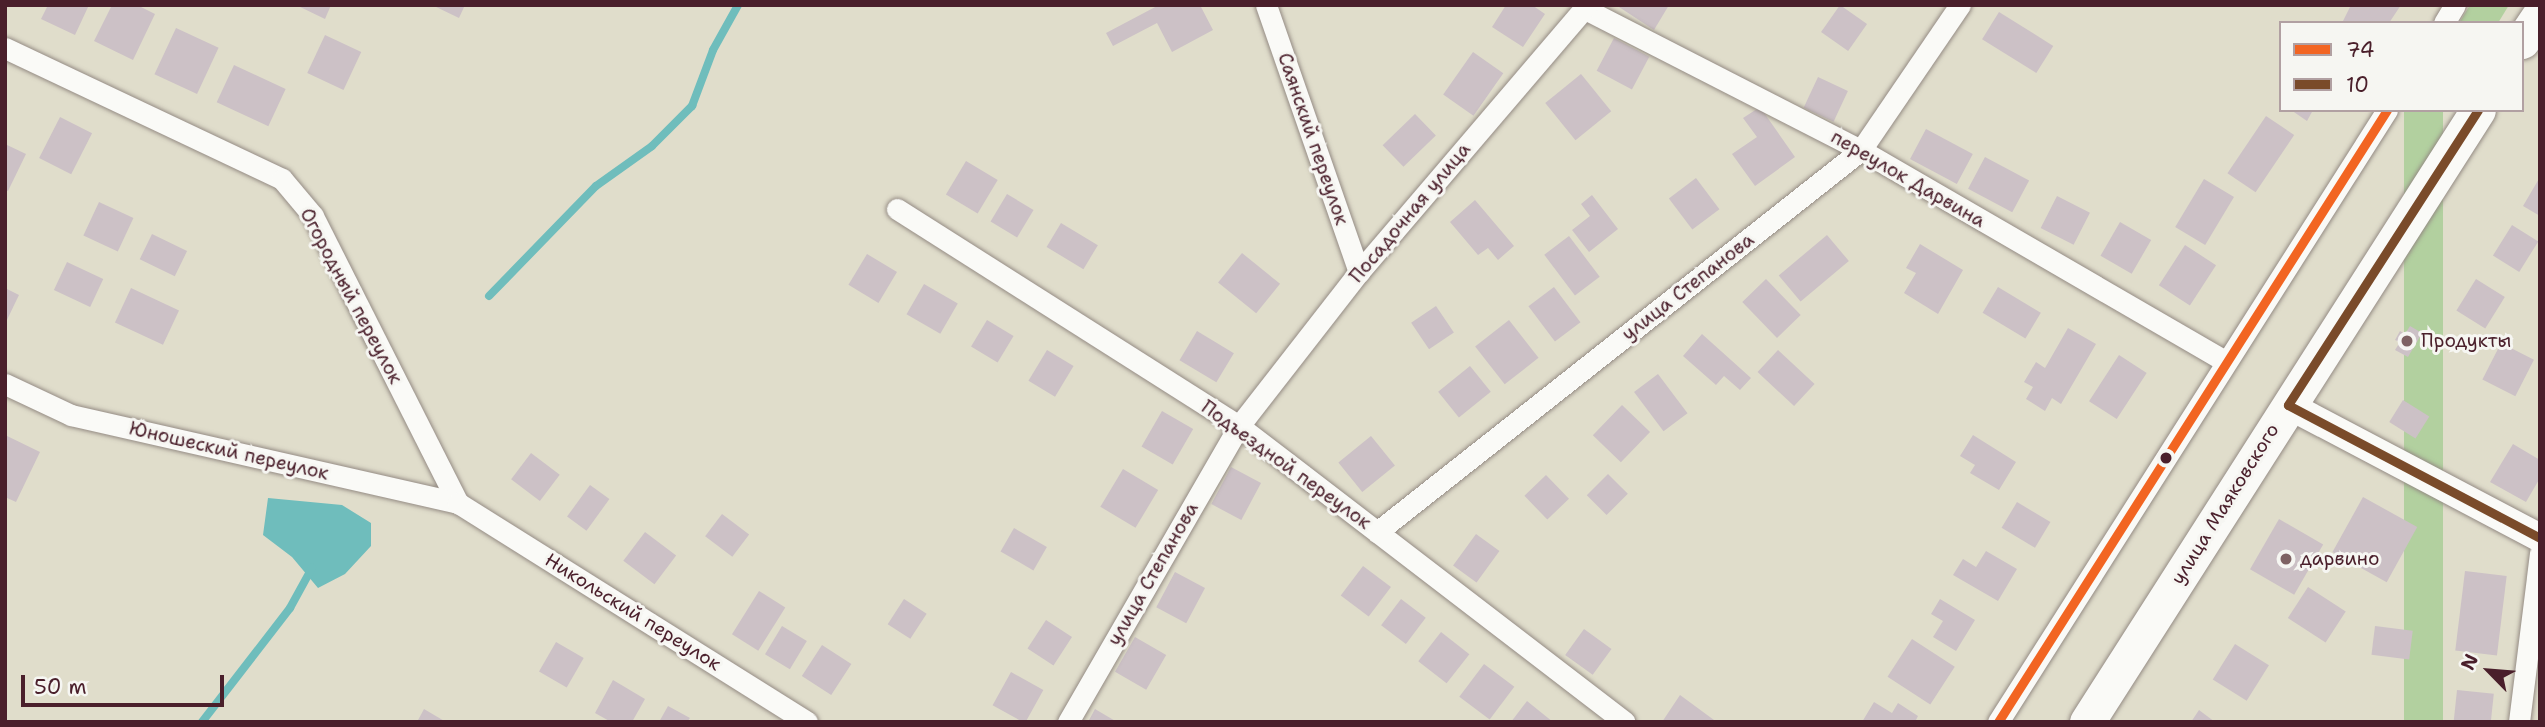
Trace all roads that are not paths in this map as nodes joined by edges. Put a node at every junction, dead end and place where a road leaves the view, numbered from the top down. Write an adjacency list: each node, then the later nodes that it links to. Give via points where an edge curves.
1 (1266, 5): 13 (street, Саянский переулок)
2 (1960, 5): 11 (street, улица Степанова)
3 (2455, 5): 6 (street)
4 (1586, 7): 11 (street, переулок Дарвина); 13 (street, Посадочная улица)
5 (2540, 14): 7 (main road)
6 (2445, 21)
7 (2524, 38)
8 (5, 48): 18 (street, Огородный переулок, via 282,179 313,216)
9 (2386, 112): 14 (street)
10 (2477, 112): 16 (main road, улица Маяковского)
11 (1861, 150): 14 (street, переулок Дарвина); 19 (street, улица Степанова)
12 (897, 209): 17 (street, Подъездной переулок)
13 (1359, 272): 17 (street, Посадочная улица)
14 (2225, 361): 26 (street)
15 (5, 384): 18 (street, Юношеский переулок, via 71,415)
16 (2288, 405): 20 (street); 22 (main road, улица Маяковского)
17 (1238, 426): 19 (street, Подъездной переулок); 24 (street, улица Степанова)
18 (458, 503): 23 (street, Никольский переулок)
19 (1377, 532): 25 (street, Подъездной переулок)
20 (2540, 538)
21 (2540, 553): 27 (street)
22 (2089, 721)
23 (807, 722)
24 (1068, 722)
25 (1625, 722)
26 (1998, 722)
27 (2519, 722)

